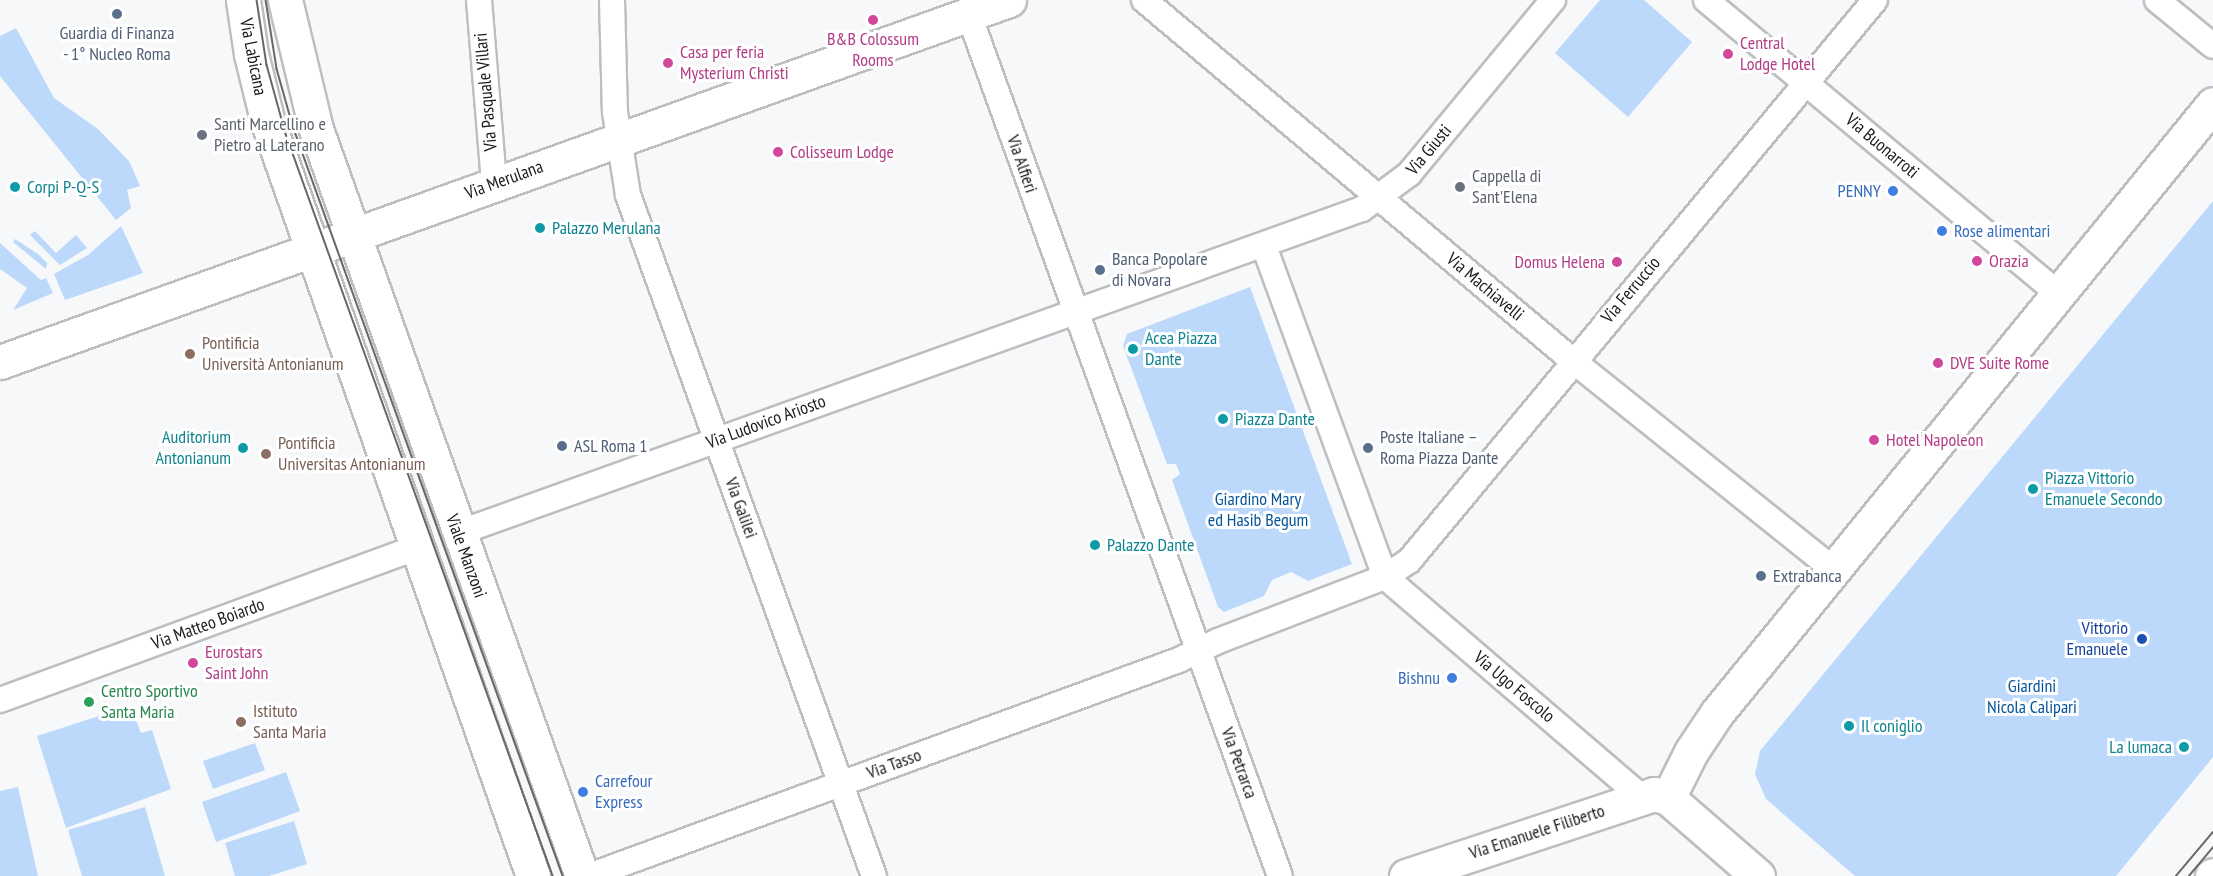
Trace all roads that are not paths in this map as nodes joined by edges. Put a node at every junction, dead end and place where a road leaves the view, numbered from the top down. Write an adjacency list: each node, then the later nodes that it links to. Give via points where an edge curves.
1 (243, 0): 22 (main road, Via Labicana, via 262,104)
2 (285, 0): 20 (main road, via 307,98)
3 (479, 0): 18 (street, Via Pasquale Villari)
4 (612, 0): 16 (street, Via Galilei)
5 (1009, 0): 11 (main road, Via Merulana)
6 (1144, 0): 19 (street, Via Machiavelli)
7 (1553, 0): 19 (street, Via Giusti, via 1420,161)
8 (1706, 0): 13 (street, Via Buonarroti)
9 (1875, 0): 13 (street, Via Ferruccio)
10 (2157, 0): 12 (street)
11 (969, 15): 16 (main road, Via Merulana); 24 (street, Via Alfieri)
12 (2213, 46)
13 (1806, 82): 23 (street, Via Buonarroti); 25 (street, Via Ferruccio)
14 (2213, 104): 17 (main road)
15 (2213, 132): 17 (main road)
16 (617, 138): 18 (main road, Via Merulana); 27 (street, Via Galilei, via 628,195)
17 (2172, 152): 23 (main road)
18 (494, 184): 20 (main road, Via Merulana)
19 (1380, 199): 21 (street, Via Giusti, via 1362,210); 25 (street, Via Machiavelli)
20 (354, 235): 22 (main road, Via Merulana); 28 (main road, Viale Manzoni)
21 (1264, 246): 24 (street); 31 (street)
22 (314, 250): 26 (main road, Via Merulana); 29 (main road)
23 (2057, 292): 30 (main road)
24 (1076, 313): 27 (street, Via Ludovico Ariosto); 32 (street)
25 (1572, 360): 30 (street, Via Machiavelli); 31 (street, Via Ferruccio, via 1409,561)
26 (0, 362)
27 (717, 440): 28 (street, Via Ludovico Ariosto); 34 (street, Via Galilei)
28 (458, 533): 37 (main road, Viale Manzoni)
29 (416, 548): 33 (street, Via Matteo Boiardo); 36 (main road)
30 (1832, 568): 35 (main road)
31 (1385, 577): 32 (street); 35 (street, Via Ugo Foscolo)
32 (1198, 650): 34 (street, Via Tasso); 40 (street, Via Petrarca)
33 (0, 700)
34 (841, 783): 38 (street, Via Tasso); 39 (street, Via Galilei)
35 (1655, 797): 41 (main road, Via Emanuele Filiberto); 42 (main road)
36 (533, 876)
37 (582, 876)
38 (590, 876)
39 (874, 876)
40 (1280, 876)
41 (1406, 876)
42 (1758, 876)

